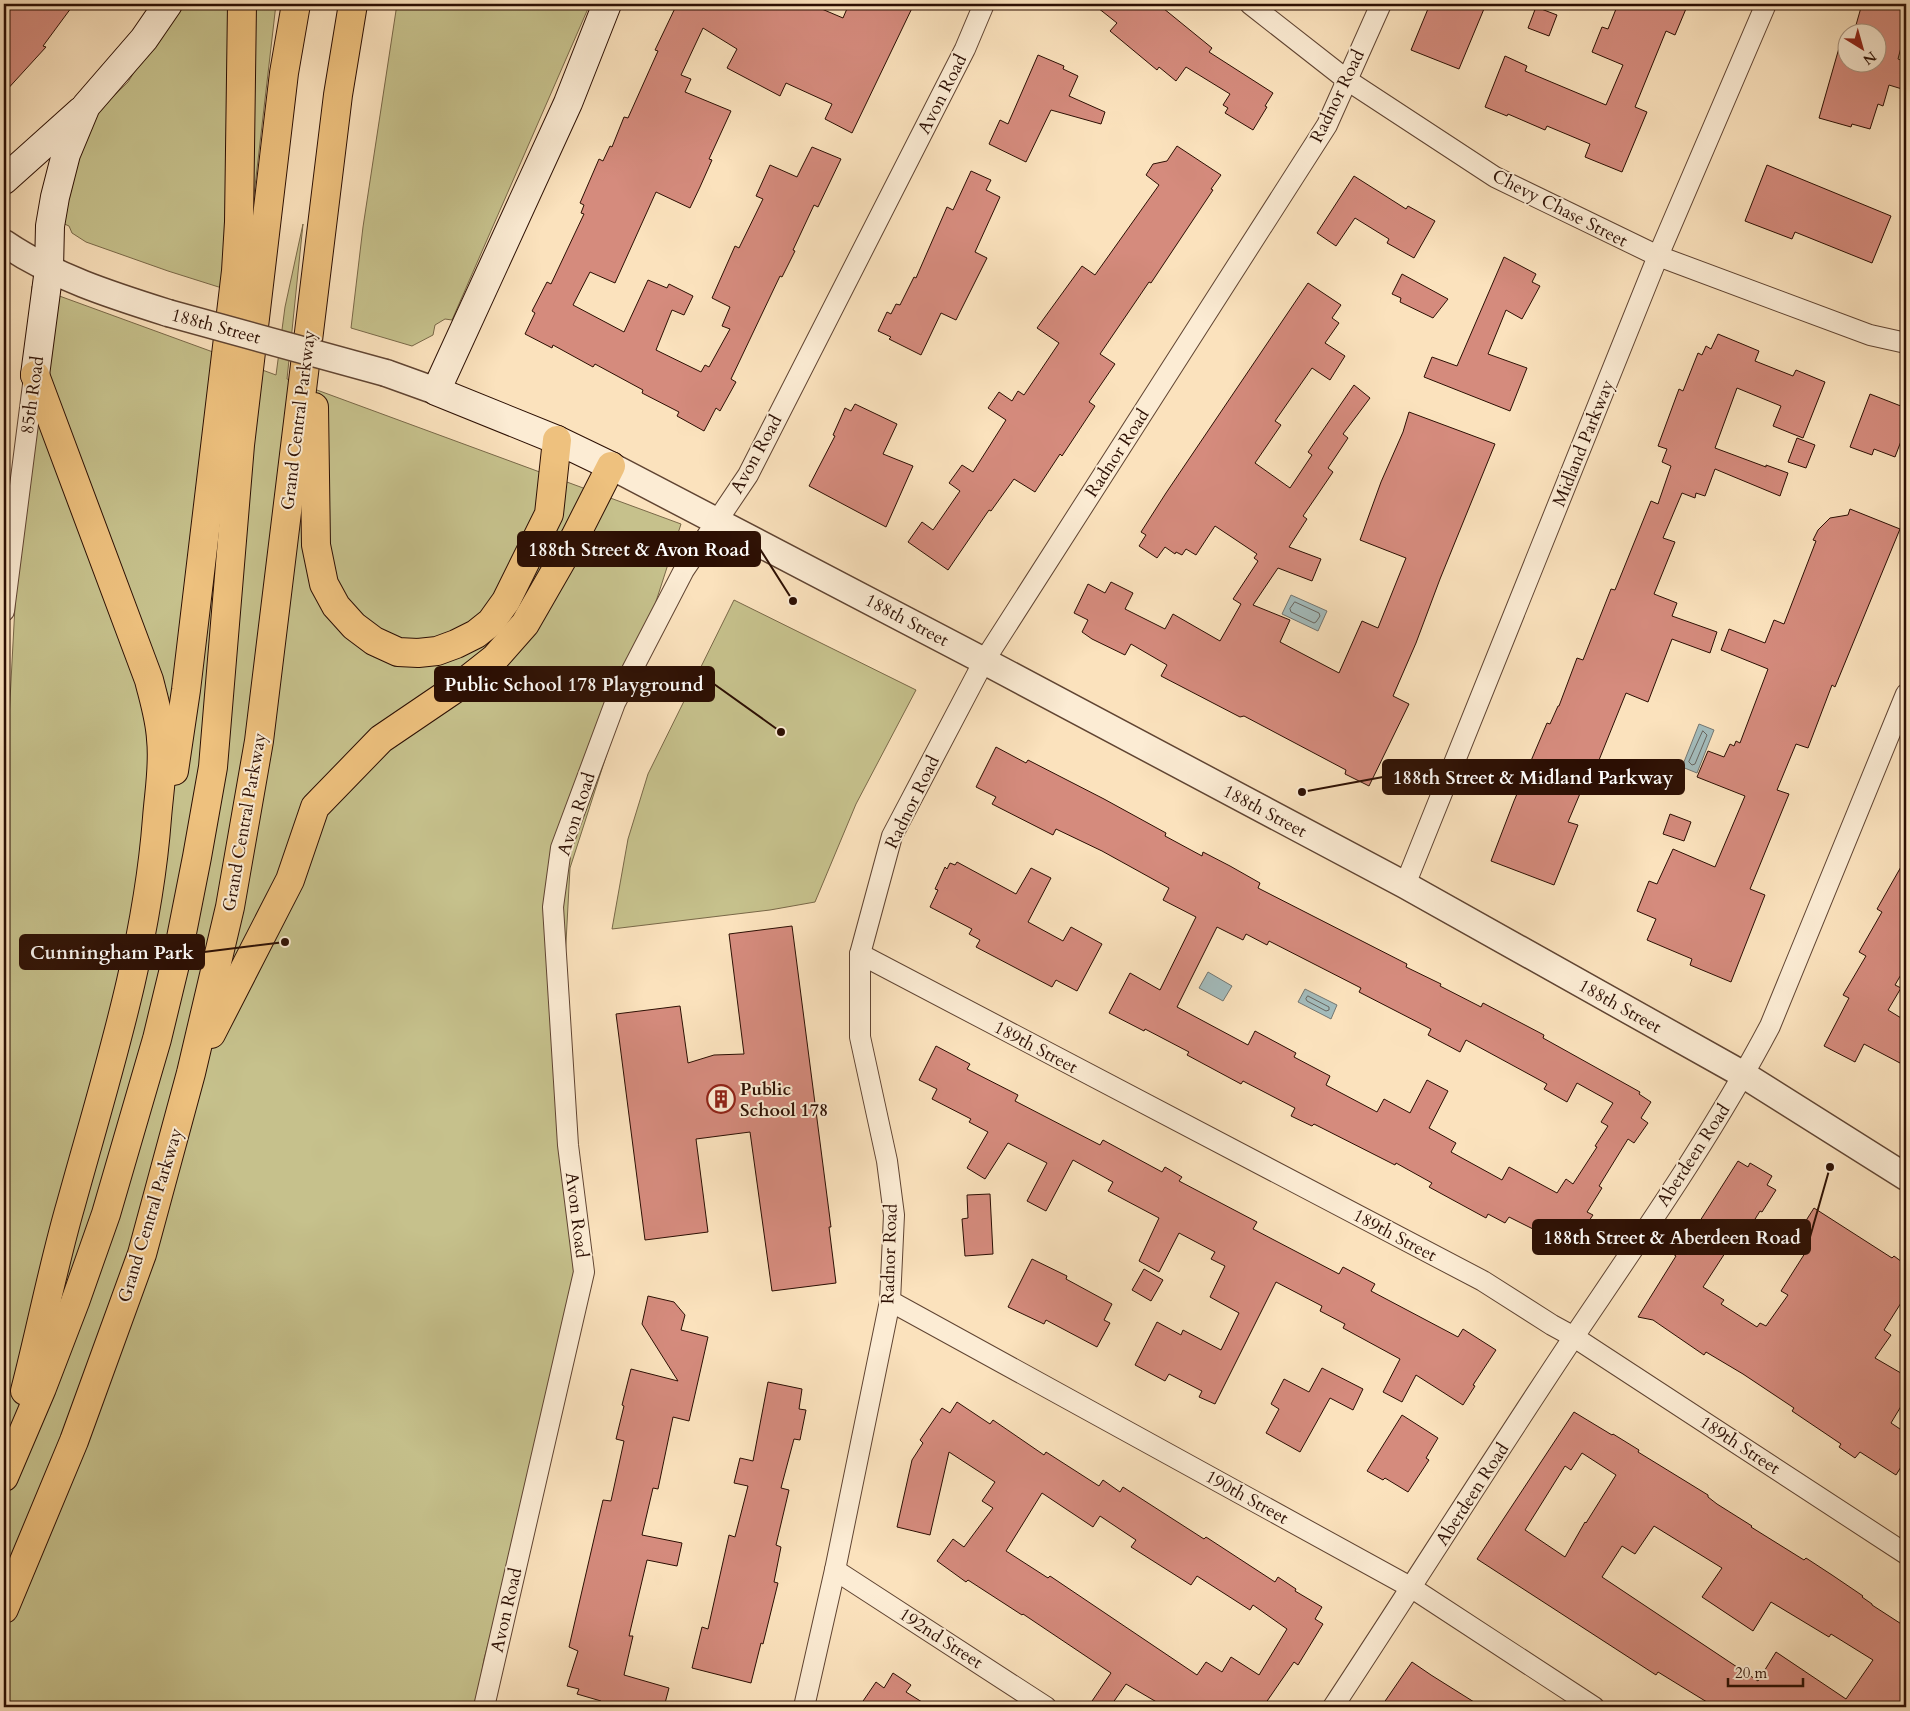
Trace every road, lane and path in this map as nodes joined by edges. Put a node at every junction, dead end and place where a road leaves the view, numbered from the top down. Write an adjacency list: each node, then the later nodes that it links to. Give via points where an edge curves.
1 (168, 4): 11 (main road, via 138,46)
2 (242, 4): 26 (highway, via 239,222 231,324 180,738)
3 (296, 4): 34 (highway, via 283,83 240,445 213,767 179,948 157,1039 106,1214 42,1388)
4 (353, 4): 16 (highway, Grand Central Parkway)
5 (607, 4): 19 (main road, via 568,103)
6 (984, 4): 22 (street, Avon Road, via 965,49 752,466)
7 (1250, 4): 10 (street, Chevy Chase Street)
8 (1381, 4): 10 (street, Radnor Road)
9 (1766, 4): 14 (street, Midland Parkway)
10 (1347, 80): 14 (street, Chevy Chase Street, via 1495,177); 24 (street, Radnor Road, via 1327,125)
11 (86, 106): 12 (main road); 15 (main road, via 66,154 57,190 50,226)
12 (4, 180)
13 (6, 247): 15 (street, 188th Street)
14 (1658, 256): 17 (street, Chevy Chase Street, via 1870,335); 27 (street, Midland Parkway)
15 (49, 269): 18 (main road, 85th Road); 19 (street, 188th Street, bridge, via 93,289 168,313 386,372)
16 (312, 302): 20 (highway, via 316,545 324,584 336,606 354,626 374,641 398,652 418,654 437,651 476,634 491,622 506,601 549,514); 29 (highway, Grand Central Parkway, via 259,741 230,907)
17 (1906, 343)
18 (35, 376): 23 (street, 85th Road); 26 (highway, via 154,698 162,764)
19 (436, 391): 20 (main road)
20 (557, 440): 21 (main road)
21 (611, 466): 22 (street, 188th Street); 29 (highway, via 525,624 488,664 381,739 315,807 290,880)
22 (717, 520): 24 (street, 188th Street); 39 (street, Avon Road, via 684,570 615,703 561,848 553,916 568,1145 584,1272)
23 (4, 611)
24 (984, 660): 27 (street, 188th Street); 28 (street, Radnor Road, via 892,836)
25 (1906, 694): 30 (street, Aberdeen Road, via 1770,1026)
26 (154, 863): 34 (highway, via 114,1051 70,1206)
27 (1405, 885): 30 (street, 188th Street)
28 (860, 954): 32 (street, Radnor Road, via 860,1037 887,1161 894,1215); 33 (street, 189th Street, via 1483,1281)
29 (191, 1073): 38 (highway, Grand Central Parkway, via 142,1254 74,1441)
30 (1744, 1075): 31 (street, 188th Street); 33 (street, Aberdeen Road)
31 (1906, 1177)
32 (890, 1301): 36 (street, Radnor Road); 37 (street, 190th Street)
33 (1574, 1337): 35 (street, 189th Street); 37 (street, Aberdeen Road)
34 (5, 1476)
35 (1906, 1554)
36 (835, 1570): 40 (street, Radnor Road); 41 (street, 192nd Street)
37 (1412, 1588): 42 (street, Aberdeen Road); 43 (street, 190th Street)
38 (4, 1609)
39 (484, 1707)
40 (804, 1707)
41 (1046, 1707)
42 (1333, 1707)
43 (1594, 1707)

